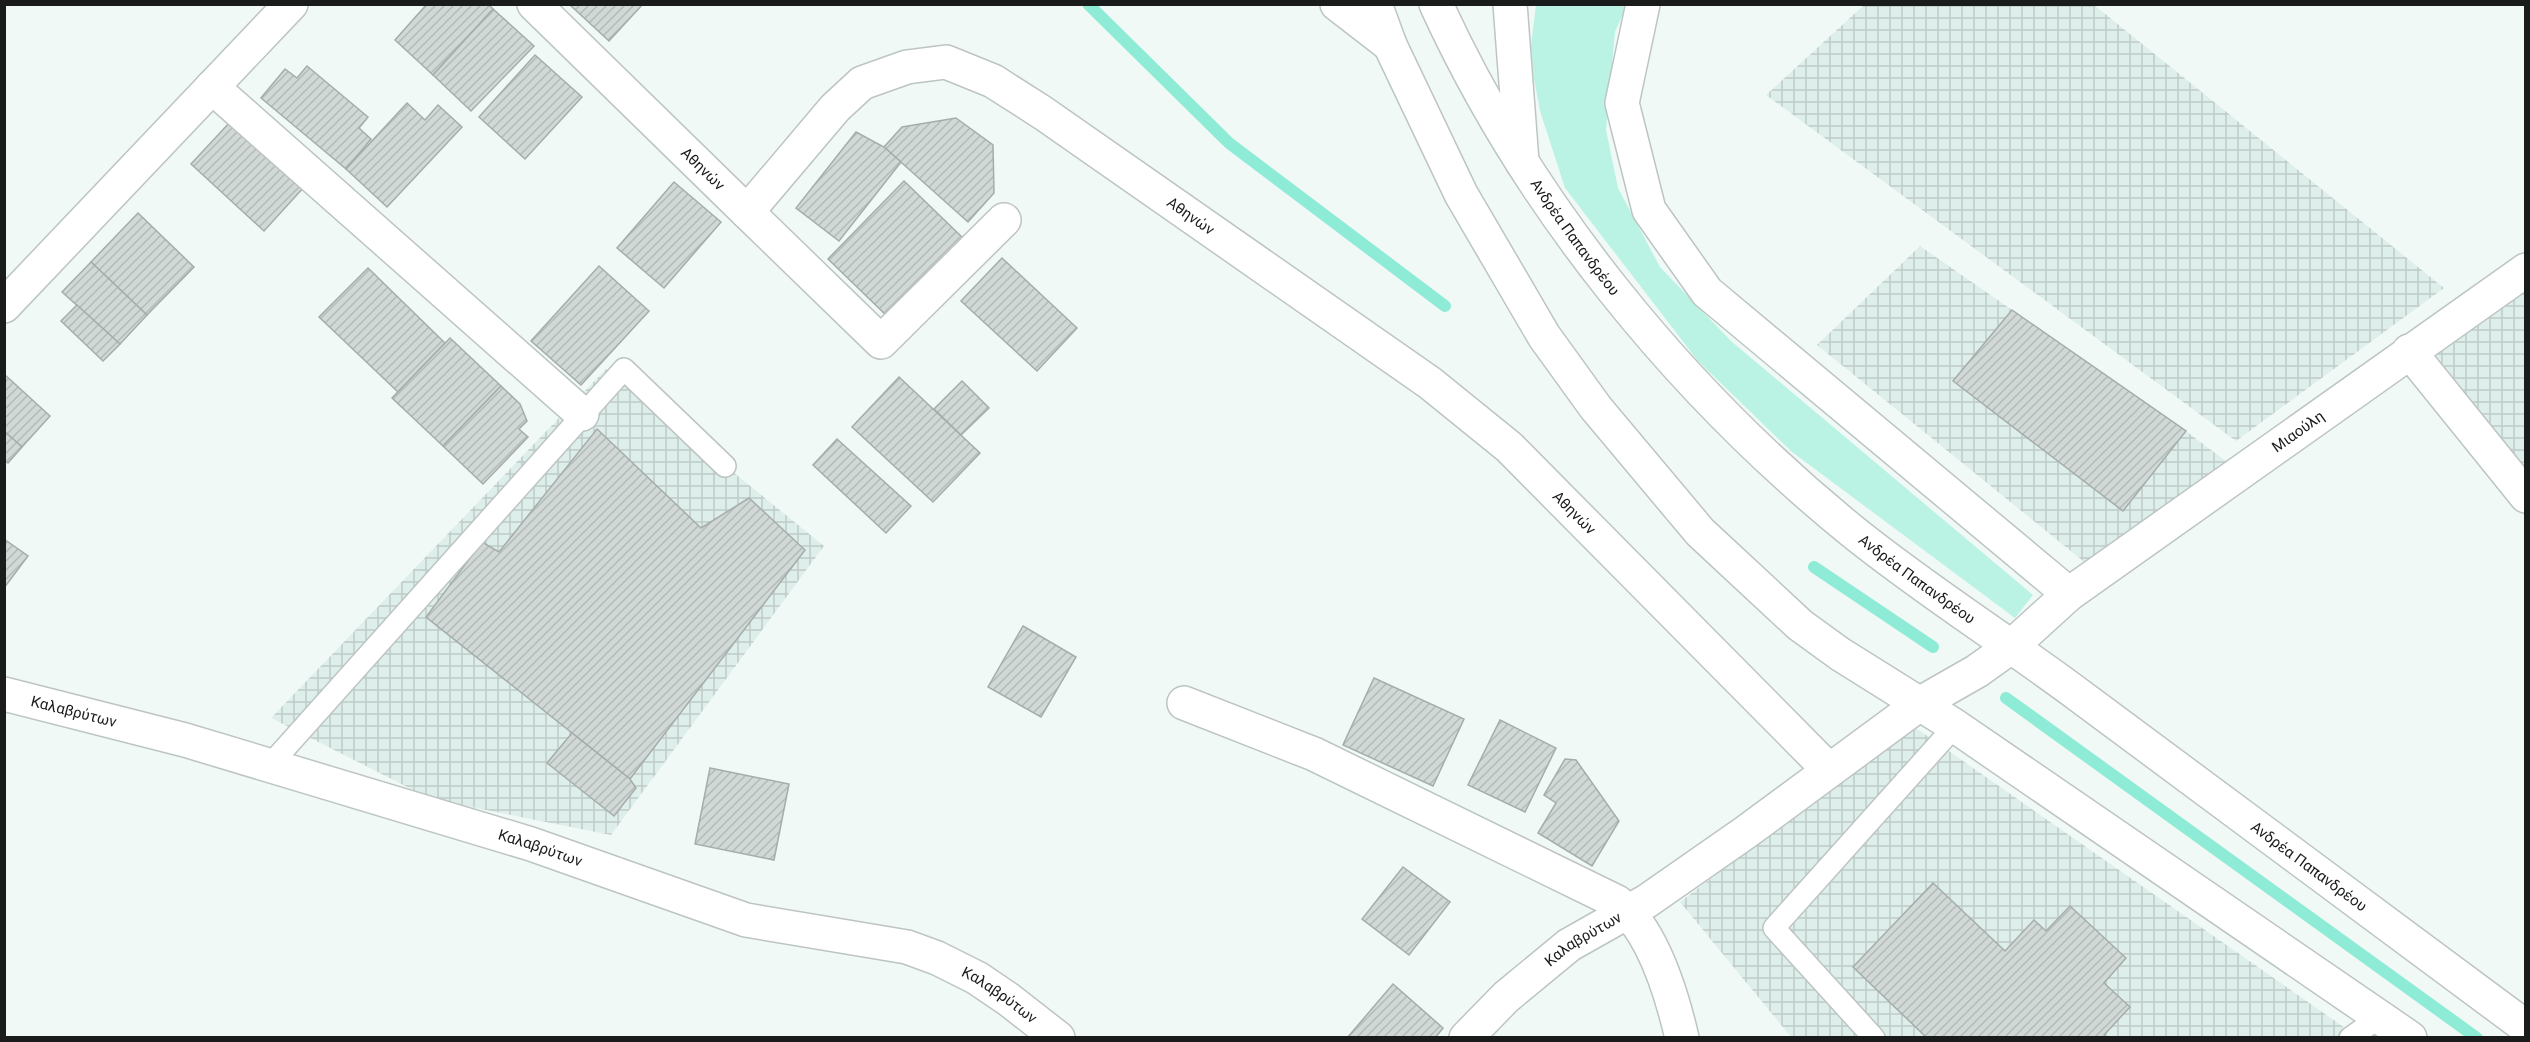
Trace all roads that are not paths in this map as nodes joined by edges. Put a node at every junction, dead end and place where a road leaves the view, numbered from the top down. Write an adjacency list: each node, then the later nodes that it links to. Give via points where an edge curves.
1 (291, 4): 9 (main road)
2 (534, 4): 11 (main road, Αθηνών)
3 (1337, 4): 8 (main road)
4 (1375, 4): 8 (main road)
5 (1436, 4): 10 (main road, Ανδρέα Παπανδρέου, via 1456,48)
6 (1510, 4): 10 (main road)
7 (1643, 4): 19 (main road, via 1622,103 1649,210 1707,292)
8 (1390, 45): 23 (main road, via 1461,194 1499,262 1544,336 1596,408 1700,532 1752,583 1840,654)
9 (212, 87): 14 (main road); 16 (main road)
10 (1522, 162): 20 (main road, Ανδρέα Παπανδρέου, via 1583,249 1650,333 1722,411 1852,531)
11 (747, 212): 12 (main road, via 881,342); 26 (main road, Αθηνών, via 835,108 862,83 908,67 946,62 993,81 1471,414 1509,447)
12 (1004, 220)
13 (2526, 270): 15 (main road, Μιαούλη)
14 (4, 306)
15 (2409, 351): 18 (main road); 19 (main road, Μιαούλη)
16 (582, 414): 17 (lane, via 624,369); 25 (lane)
17 (725, 466)
18 (2526, 496)
19 (2069, 594): 20 (main road, Μιαούλη)
20 (2012, 646): 23 (main road, Μιαούλη); 29 (main road, Ανδρέα Παπανδρέου)
21 (4, 694): 25 (main road, Καλαβρύτων)
22 (1184, 703): 27 (main road, via 1314,754 1557,871)
23 (1921, 703): 24 (main road); 26 (main road, Μιαούλη)
24 (1955, 726): 28 (main road); 33 (lane, via 1774,928)
25 (270, 765): 30 (main road, Καλαβρύτων, via 531,844 746,920 907,947 976,978)
26 (1828, 770): 27 (main road, Μιαούλη)
27 (1630, 912): 31 (main road, Καλαβρύτων, via 1569,945 1506,997); 32 (main road, Καλαβρύτων, via 1659,966)
28 (2380, 1017): 34 (lane); 35 (main road)
29 (2526, 1027)
30 (1058, 1038)
31 (1466, 1038)
32 (1682, 1038)
33 (1874, 1038)
34 (2350, 1038)
35 (2410, 1038)

